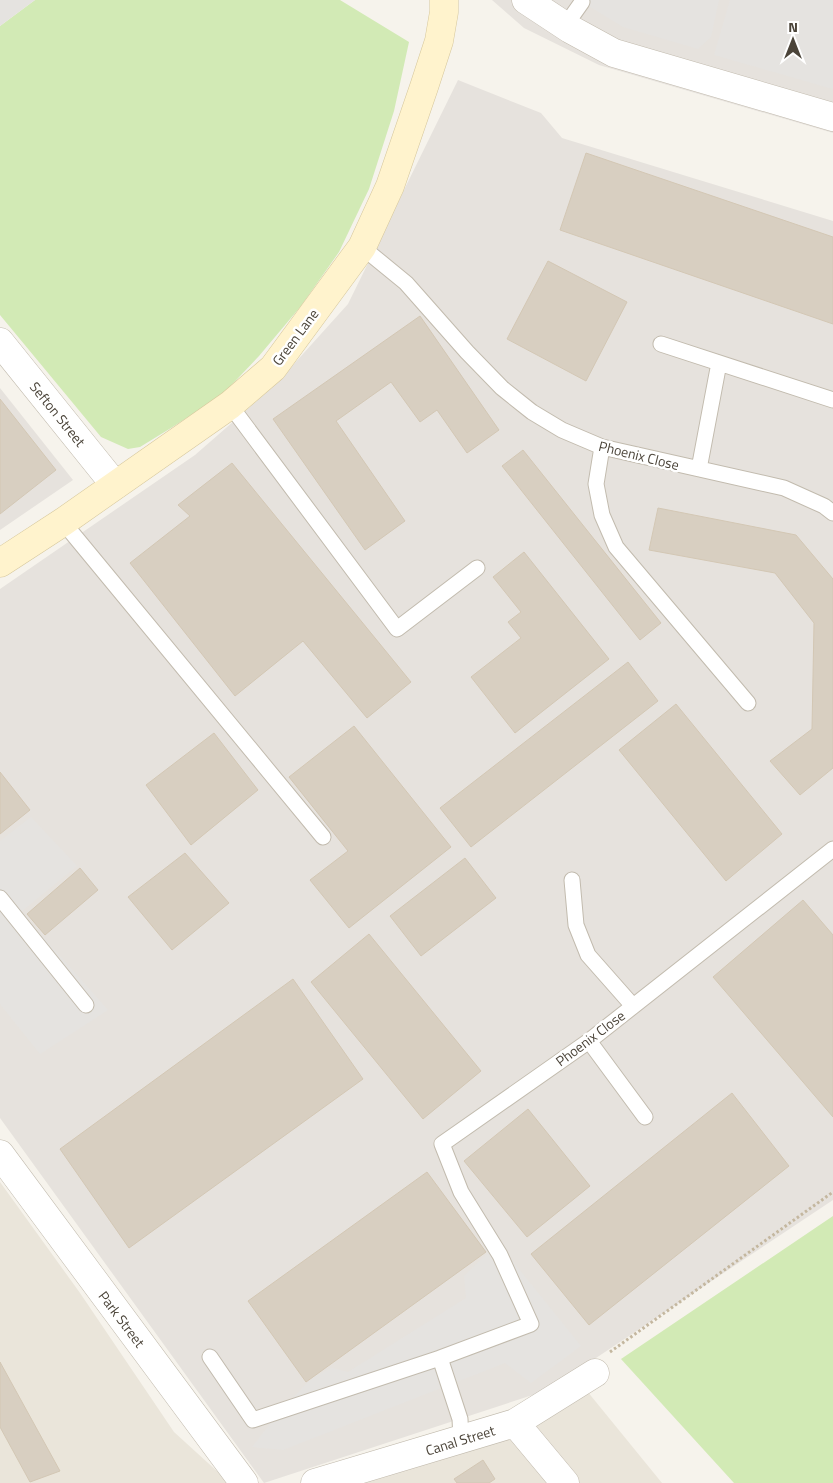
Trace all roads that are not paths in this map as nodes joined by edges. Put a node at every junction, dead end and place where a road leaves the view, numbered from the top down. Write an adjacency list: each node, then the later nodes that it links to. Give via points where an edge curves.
1 (444, 0): 6 (street, Green Lane, via 439,41 427,79 390,186)
2 (526, 0): 4 (street)
3 (582, 2): 4 (lane)
4 (564, 26): 5 (street, via 614,53)
5 (832, 115)
6 (362, 247): 11 (street, Green Lane, via 273,368); 12 (lane, Phoenix Close, via 406,283 502,388 562,430)
7 (0, 342): 14 (street, Sefton Street)
8 (661, 344): 9 (lane)
9 (719, 363): 10 (lane); 13 (lane)
10 (833, 400)
11 (230, 405): 14 (street, Green Lane); 18 (lane, via 397,629)
12 (602, 447): 13 (lane, Phoenix Close); 19 (lane, via 596,484 602,515 616,547)
13 (699, 469): 15 (lane, Phoenix Close, via 784,488)
14 (116, 485): 16 (street, Green Lane)
15 (833, 513)
16 (56, 526): 17 (street, Green Lane); 20 (lane)
17 (0, 563)
18 (477, 568)
19 (748, 703)
20 (323, 837)
21 (833, 849): 25 (lane, Phoenix Close)
22 (572, 880): 25 (lane, via 576,925 588,955)
23 (0, 898): 24 (lane)
24 (86, 1005)
25 (633, 1006): 26 (lane, Phoenix Close)
26 (589, 1041): 27 (lane); 30 (lane, Phoenix Close, via 442,1144 461,1192 500,1255 531,1324)
27 (645, 1117)
28 (0, 1154): 34 (street, Park Street)
29 (210, 1356): 30 (lane, via 253,1420)
30 (440, 1358): 33 (lane, via 460,1419)
31 (595, 1372): 32 (street, Canal Street)
32 (515, 1423): 33 (street, Canal Street); 36 (street)
33 (461, 1440): 35 (street, Canal Street)
34 (244, 1483)
35 (315, 1483)
36 (565, 1483)

